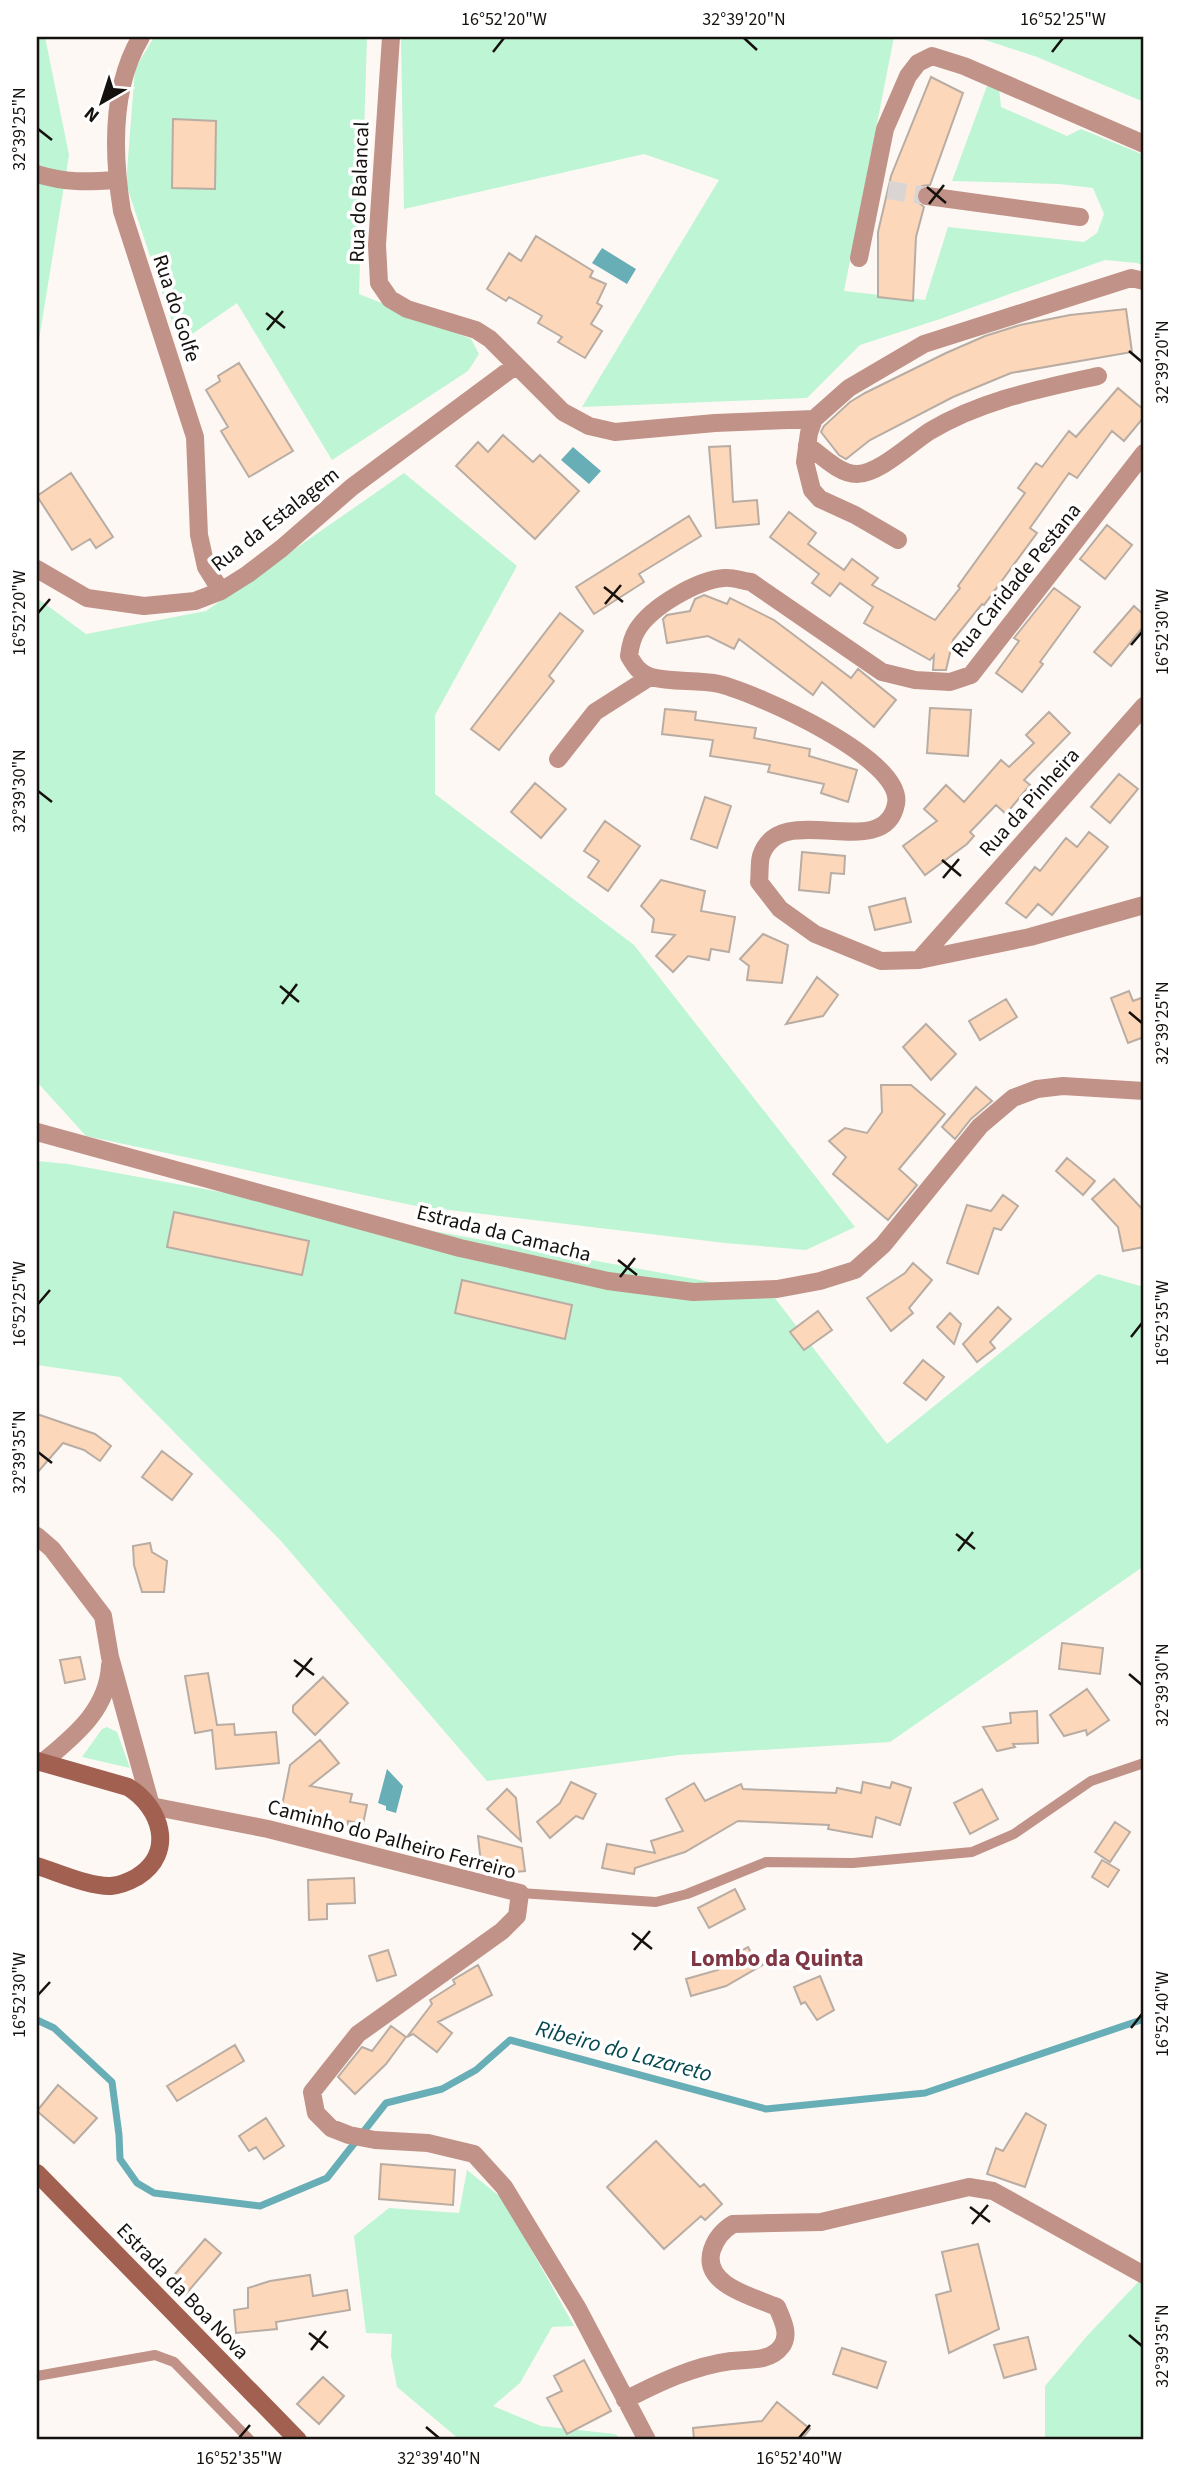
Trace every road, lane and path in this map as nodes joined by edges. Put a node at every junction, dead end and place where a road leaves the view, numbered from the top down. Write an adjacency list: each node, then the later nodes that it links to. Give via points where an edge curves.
1 (141, 37): 5 (street, Rua do Golfe, via 124,76 115,144)
2 (391, 37): 10 (street, Rua do Balancal, via 377,245 379,283 390,299 407,309 490,339)
3 (1144, 144): 8 (street, via 932,56 918,63 908,76 885,129 881,190)
4 (37, 174): 5 (street, via 59,181)
5 (117, 180): 17 (street, Rua do Golfe, via 122,211 195,437 199,535 206,567)
6 (927, 196): 7 (street)
7 (1080, 217)
8 (859, 258)
9 (1144, 281): 12 (street, via 1131,278 925,344 849,388)
10 (515, 366): 12 (street, Rua do Balancal, via 563,412 589,426 615,432); 17 (street, Rua da Estalagem, via 352,487 248,575)
11 (1098, 376): 13 (street, via 991,402 930,431 872,471 860,474 839,469)
12 (814, 419): 13 (street)
13 (807, 445): 15 (street, via 806,469 820,499)
14 (1144, 453): 18 (street, Rua Caridade Pestana, via 971,675 950,682 882,672 751,582 726,577 685,590 644,620 635,632 629,656 638,670)
15 (898, 540)
16 (37, 569): 17 (street, Rua da Estalagem, via 87,598 144,606 195,601)
17 (221, 591)
18 (650, 677): 20 (street, via 595,712); 22 (street, via 720,684 766,701 849,744 883,771 896,790 896,805 887,820 858,833 786,831 772,839 761,855 759,882 780,909 815,934 881,961)
19 (1144, 706): 22 (street, Rua da Pinheira)
20 (558, 759)
21 (1144, 905): 22 (street, via 1030,937)
22 (919, 960)
23 (1121, 1090): 24 (street, Estrada da Camacha); 25 (street); 26 (street, Estrada da Camacha, via 1063,1086 1013,1098 980,1126 883,1245 855,1270 777,1289 693,1292 608,1281 460,1248)
24 (1144, 1091)
25 (1144, 1101)
26 (37, 1132)
27 (37, 1536): 28 (street, via 103,1616)
28 (110, 1657): 29 (street, via 106,1688 92,1718); 31 (street)
29 (40, 1761): 31 (main road, via 128,1787)
30 (1144, 1763): 33 (lane, via 1091,1781 1014,1834 972,1852 853,1863 766,1862 656,1902)
31 (151, 1806): 32 (main road, via 159,1824 157,1854 142,1874 129,1881 111,1886); 33 (street, Caminho do Palheiro Ferreiro, via 268,1829)
32 (37, 1866)
33 (520, 1893): 37 (street, Caminho do Palheiro Ferreiro, via 517,1916 502,1931 358,2034 312,2092 316,2113 331,2128 349,2135 428,2143 474,2154 504,2187 578,2309)
34 (37, 2173): 39 (main road, Estrada da Boa Nova)
35 (1144, 2275): 37 (street, via 993,2191 970,2188 821,2222 733,2224 716,2240 711,2265 736,2291 777,2307 786,2335 781,2347 761,2359 703,2367)
36 (37, 2376): 38 (lane, via 155,2355 174,2362)
37 (625, 2400): 40 (street, Caminho do Palheiro Ferreiro)
38 (250, 2440)
39 (298, 2440)
40 (647, 2440)

